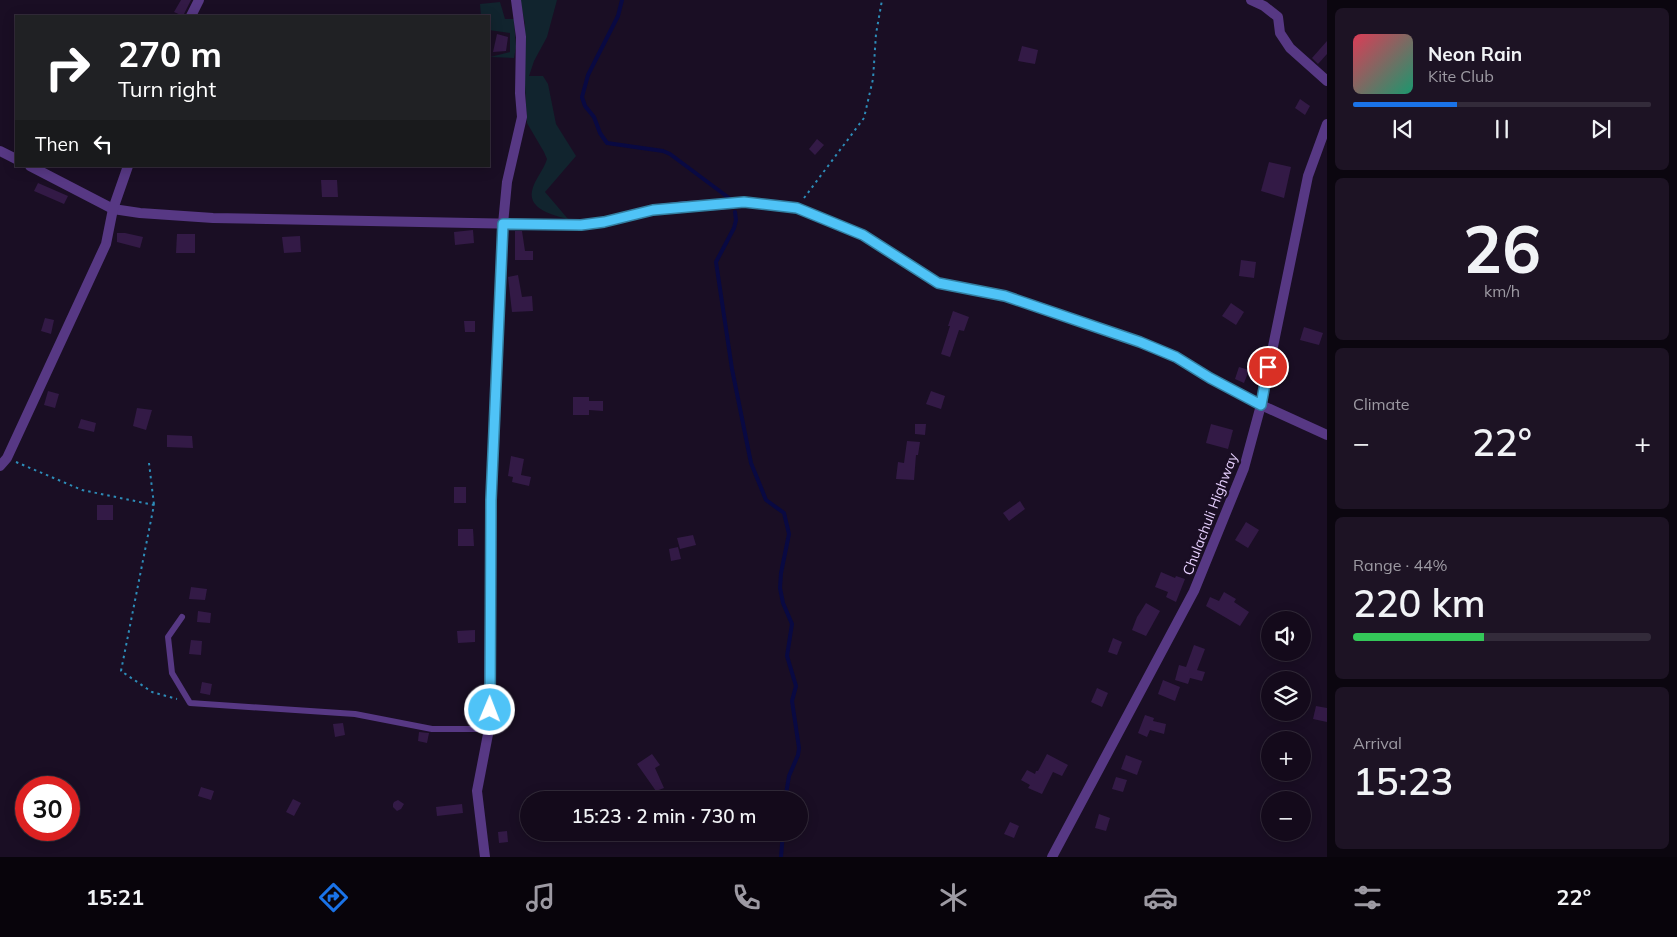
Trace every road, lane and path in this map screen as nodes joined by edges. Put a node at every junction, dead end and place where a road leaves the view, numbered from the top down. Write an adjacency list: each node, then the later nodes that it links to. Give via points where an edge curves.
1 (199, 0): 5 (street)
2 (516, 0): 14 (street, via 522,37 522,117 507,182)
3 (882, 0): 12 (path, via 873,79 864,118)
4 (1251, 0): 6 (street, via 1278,17 1280,32 1290,48)
5 (192, 15)
6 (1327, 81)
7 (1327, 124): 15 (street, Chulachuli Highway, via 1308,176)
8 (0, 151): 9 (street)
9 (15, 158)
10 (32, 167): 13 (street)
11 (128, 167): 13 (street)
12 (797, 208): 14 (street, via 744,202 653,210 581,225); 15 (street, via 863,235 938,283 1005,296 1140,342 1176,357)
13 (113, 209): 14 (street, via 179,217); 17 (street, via 106,244)
14 (503, 224): 22 (street, via 491,500)
15 (1261, 405): 16 (street); 24 (street, Chulachuli Highway, via 1244,468 1194,591)
16 (1327, 435)
17 (4, 462): 19 (path, via 82,490)
18 (149, 463): 19 (path)
19 (154, 505): 21 (path, via 121,671 152,692)
20 (182, 617): 21 (lane, via 168,637 172,673)
21 (190, 703): 22 (lane, via 355,714 432,729)
22 (489, 729): 23 (street, via 477,791)
23 (485, 857)
24 (1052, 857)

